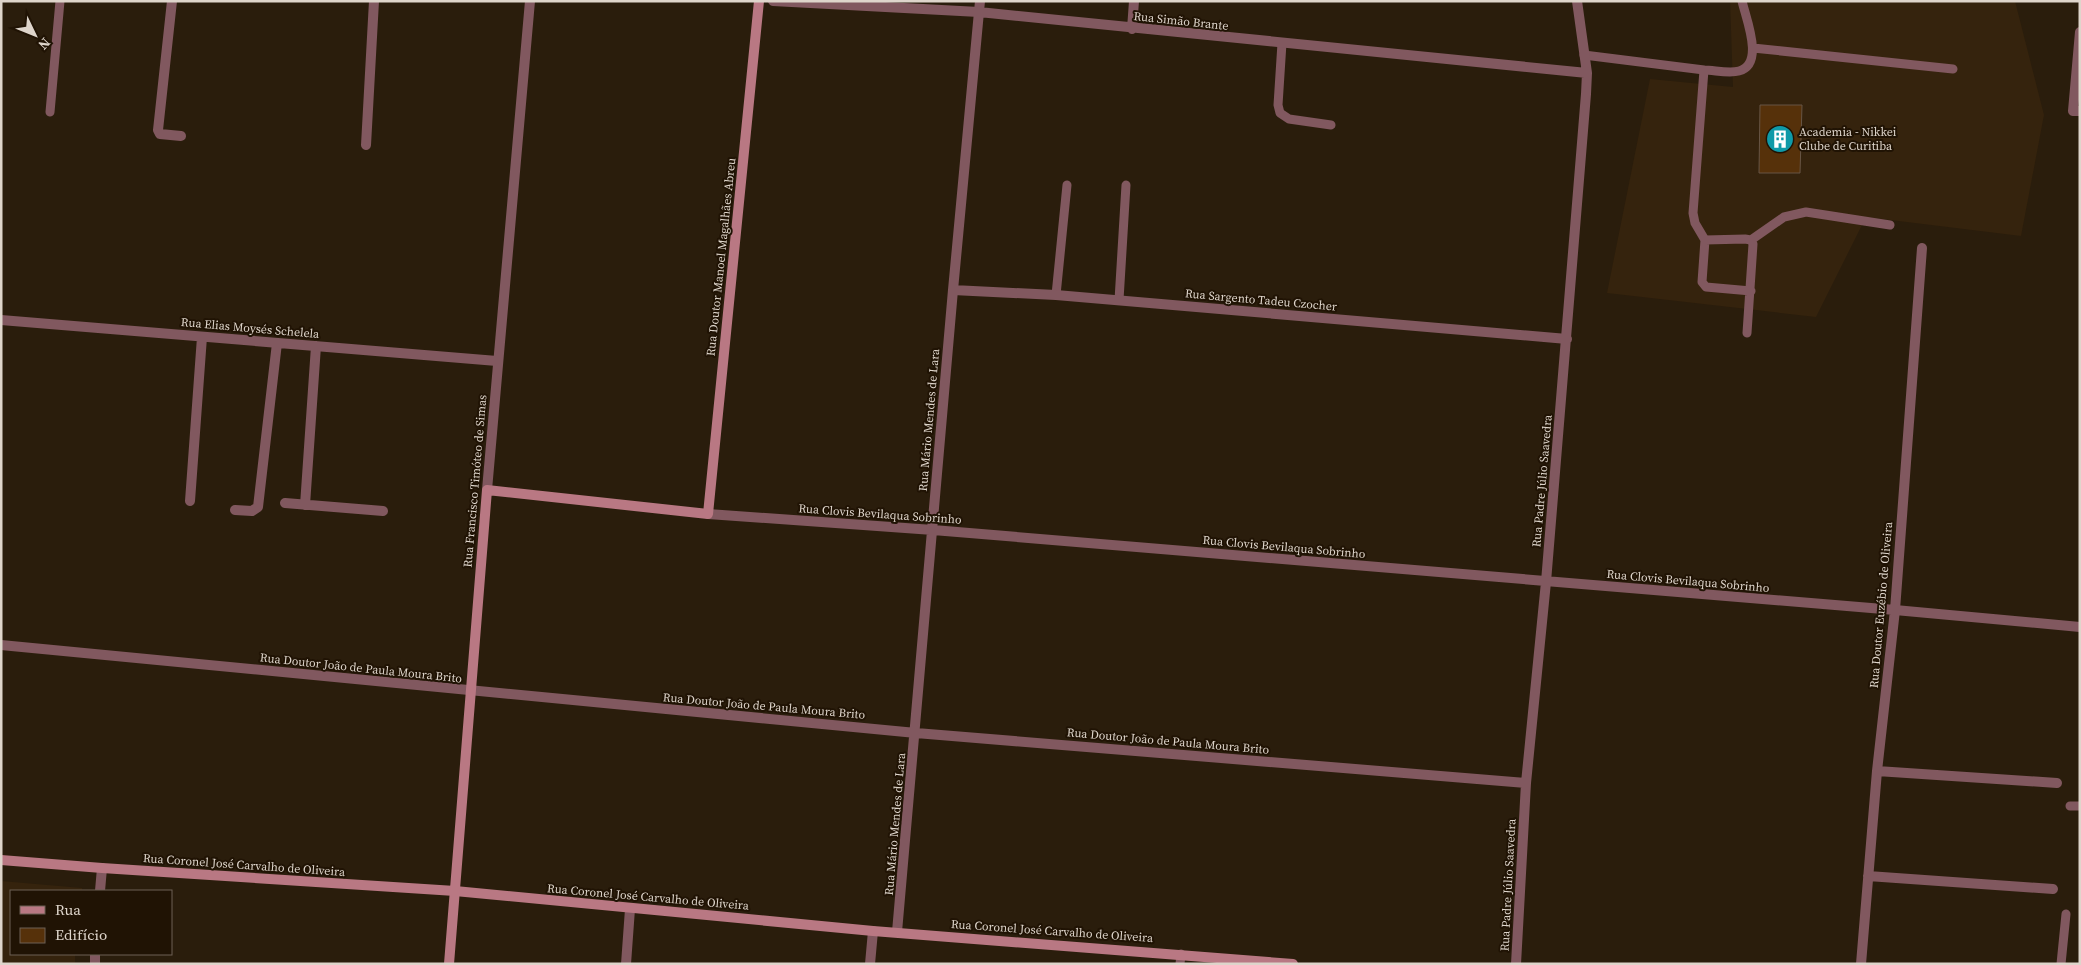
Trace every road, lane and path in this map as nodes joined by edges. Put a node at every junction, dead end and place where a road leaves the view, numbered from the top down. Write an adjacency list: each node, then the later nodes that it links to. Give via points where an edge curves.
1 (60, 1): 21 (lane)
2 (172, 1): 23 (street, via 158,130 160,134)
3 (374, 1): 24 (street)
4 (530, 1): 41 (street, Rua Francisco Timóteo de Simas)
5 (759, 1): 48 (street, Rua Doutor Manoel Magalhães Abreu)
6 (773, 1): 11 (street, Rua Simão Brante)
7 (980, 1): 11 (street, Rua Mário Mendes de Lara)
8 (1134, 1): 12 (street)
9 (1577, 1): 16 (street, Rua Padre Júlio Saavedra)
10 (1742, 1): 15 (lane)
11 (979, 12): 12 (street, Rua Simão Brante); 31 (street, Rua Mário Mendes de Lara)
12 (1132, 29): 14 (street, Rua Simão Brante)
13 (2080, 32): 20 (street)
14 (1282, 43): 19 (street, Rua Simão Brante); 22 (lane, via 1280,113 1289,119)
15 (1753, 48): 17 (lane); 18 (lane, via 1752,59 1746,68 1738,72)
16 (1584, 55): 18 (lane); 19 (street, Rua Padre Júlio Saavedra)
17 (1953, 69)
18 (1704, 70): 28 (lane, via 1693,213)
19 (1586, 73): 38 (street, Rua Padre Júlio Saavedra)
20 (2076, 111)
21 (50, 112)
22 (1331, 125)
23 (181, 136)
24 (366, 145)
25 (1067, 185): 33 (lane)
26 (1126, 185): 34 (lane)
27 (1890, 225): 29 (lane, via 1806,212 1784,217)
28 (1705, 240): 29 (lane); 32 (lane, via 1704,285)
29 (1751, 240): 32 (lane)
30 (1922, 248): 51 (street, Rua Doutor Euzébio de Oliveira)
31 (953, 290): 33 (street, Rua Sargento Tadeu Czocher); 49 (street, Rua Mário Mendes de Lara)
32 (1751, 291): 36 (lane)
33 (1056, 294): 34 (street, Rua Sargento Tadeu Czocher)
34 (1119, 300): 38 (street, Rua Sargento Tadeu Czocher)
35 (1, 320): 37 (street, Rua Elias Moysés Schelela)
36 (1746, 332)
37 (202, 337): 39 (street, Rua Elias Moysés Schelela); 43 (street)
38 (1567, 339): 50 (street, Rua Padre Júlio Saavedra)
39 (277, 343): 40 (street, Rua Elias Moysés Schelela); 46 (street, via 258,507 252,511)
40 (316, 346): 41 (street, Rua Elias Moysés Schelela); 45 (street)
41 (497, 362): 42 (street, Rua Francisco Timóteo de Simas)
42 (487, 490): 48 (street, Rua Clovis Bevilaqua Sobrinho); 54 (street, Rua Francisco Timóteo de Simas)
43 (190, 501)
44 (285, 503): 45 (street)
45 (305, 505): 47 (street)
46 (235, 510)
47 (383, 511)
48 (708, 514): 49 (street, Rua Clovis Bevilaqua Sobrinho)
49 (933, 530): 50 (street, Rua Clovis Bevilaqua Sobrinho); 55 (street, Rua Mário Mendes de Lara)
50 (1546, 582): 51 (street, Rua Clovis Bevilaqua Sobrinho); 57 (street, Rua Padre Júlio Saavedra)
51 (1894, 610): 52 (street, Rua Clovis Bevilaqua Sobrinho); 56 (street, Rua Doutor Euzébio de Oliveira)
52 (2080, 627)
53 (1, 645): 54 (street, Rua Doutor João de Paula Moura Brito)
54 (471, 691): 55 (street, Rua Doutor João de Paula Moura Brito); 66 (street, Rua Francisco Timóteo de Simas)
55 (916, 733): 57 (street, Rua Doutor João de Paula Moura Brito); 70 (street, Rua Mário Mendes de Lara)
56 (1877, 771): 58 (street); 63 (street, Rua Doutor Euzébio de Oliveira)
57 (1526, 783): 76 (street, Rua Padre Júlio Saavedra)
58 (2057, 783)
59 (2070, 806): 60 (lane)
60 (2080, 806)
61 (1, 860): 62 (street, Rua Coronel José Carvalho de Oliveira)
62 (102, 868): 65 (street); 66 (street, Rua Coronel José Carvalho de Oliveira)
63 (1868, 876): 64 (street); 77 (street, Rua Doutor Euzébio de Oliveira)
64 (2053, 889)
65 (100, 890)
66 (455, 891): 67 (street, Rua Coronel José Carvalho de Oliveira); 72 (street, Rua Francisco Timóteo de Simas)
67 (630, 909): 69 (street, Rua Coronel José Carvalho de Oliveira); 73 (street)
68 (2066, 914): 78 (lane)
69 (873, 931): 70 (street, Rua Coronel José Carvalho de Oliveira); 74 (street)
70 (897, 932): 71 (street, Rua Coronel José Carvalho de Oliveira)
71 (1180, 959): 75 (street, Rua Coronel José Carvalho de Oliveira)
72 (448, 964)
73 (626, 964)
74 (870, 964)
75 (1293, 964)
76 (1516, 964)
77 (1861, 964)
78 (2062, 964)

